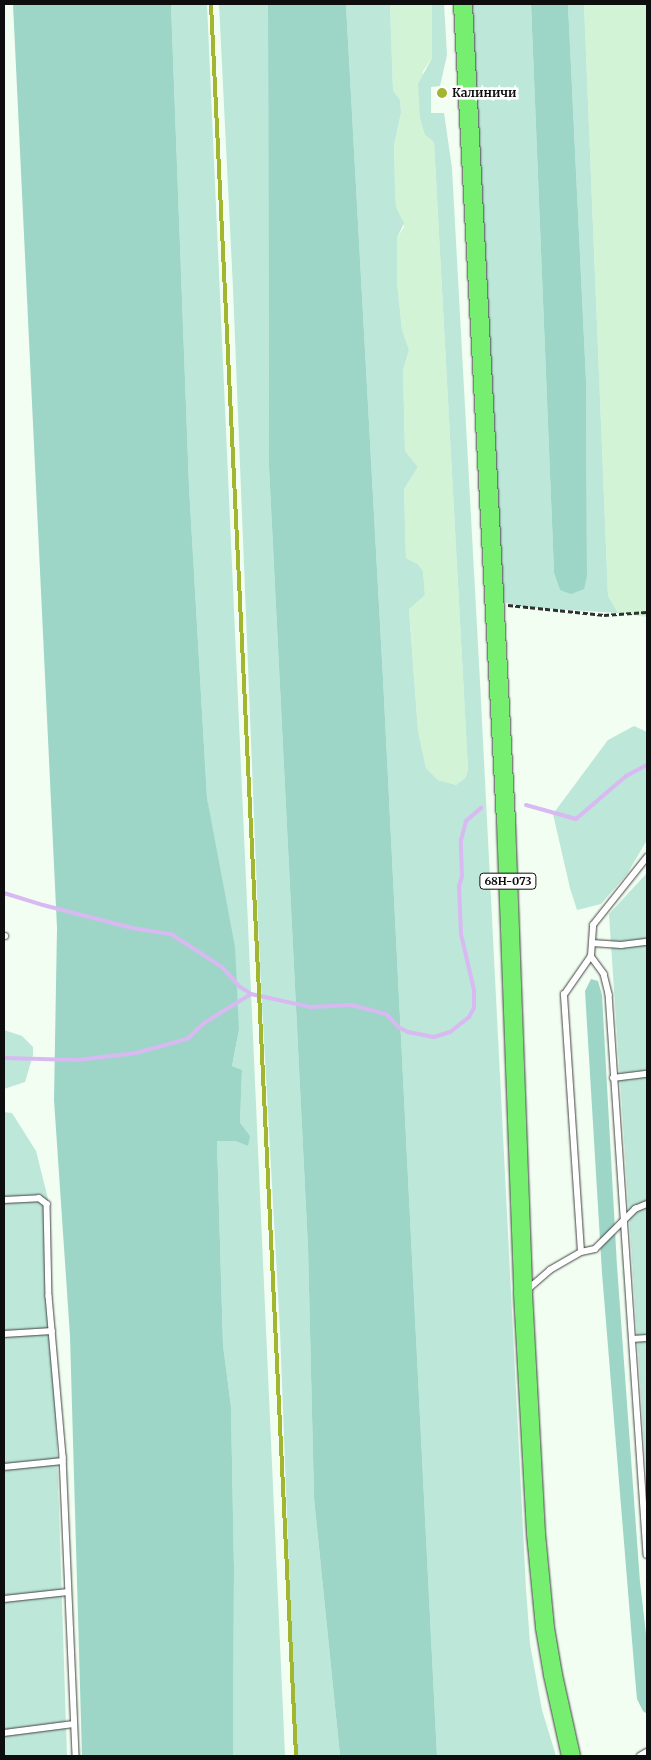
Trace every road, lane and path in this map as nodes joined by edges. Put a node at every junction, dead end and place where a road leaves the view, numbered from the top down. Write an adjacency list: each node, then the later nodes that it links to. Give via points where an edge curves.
1 (463, 4): 2 (main road, 68Н-073)
2 (494, 603): 3 (path, via 604,614); 14 (main road, 68Н-073, via 506,821)
3 (647, 612)
4 (647, 857): 5 (lane, via 592,925)
5 (592, 942): 6 (lane, via 621,945); 7 (lane)
6 (647, 942)
7 (591, 956): 9 (lane, via 604,974 609,994); 13 (lane, via 564,995)
8 (647, 1074): 9 (lane)
9 (613, 1078): 12 (lane)
10 (4, 1200): 15 (lane, via 39,1198 47,1204)
11 (647, 1204): 12 (lane, via 635,1209)
12 (624, 1220): 13 (lane, via 595,1249); 18 (lane)
13 (581, 1252): 14 (lane, via 550,1270)
14 (523, 1293): 28 (main road, 68Н-073, via 540,1583 553,1675)
15 (52, 1331): 16 (lane); 19 (lane)
16 (4, 1334)
17 (647, 1338): 18 (lane)
18 (632, 1339): 21 (lane)
19 (63, 1461): 20 (lane); 22 (lane)
20 (4, 1467)
21 (647, 1555)
22 (68, 1592): 23 (lane); 24 (lane)
23 (4, 1599)
24 (73, 1724): 25 (lane); 27 (lane)
25 (4, 1732)
26 (647, 1752): 29 (lane)
27 (76, 1756)
28 (572, 1756)
29 (640, 1756)

